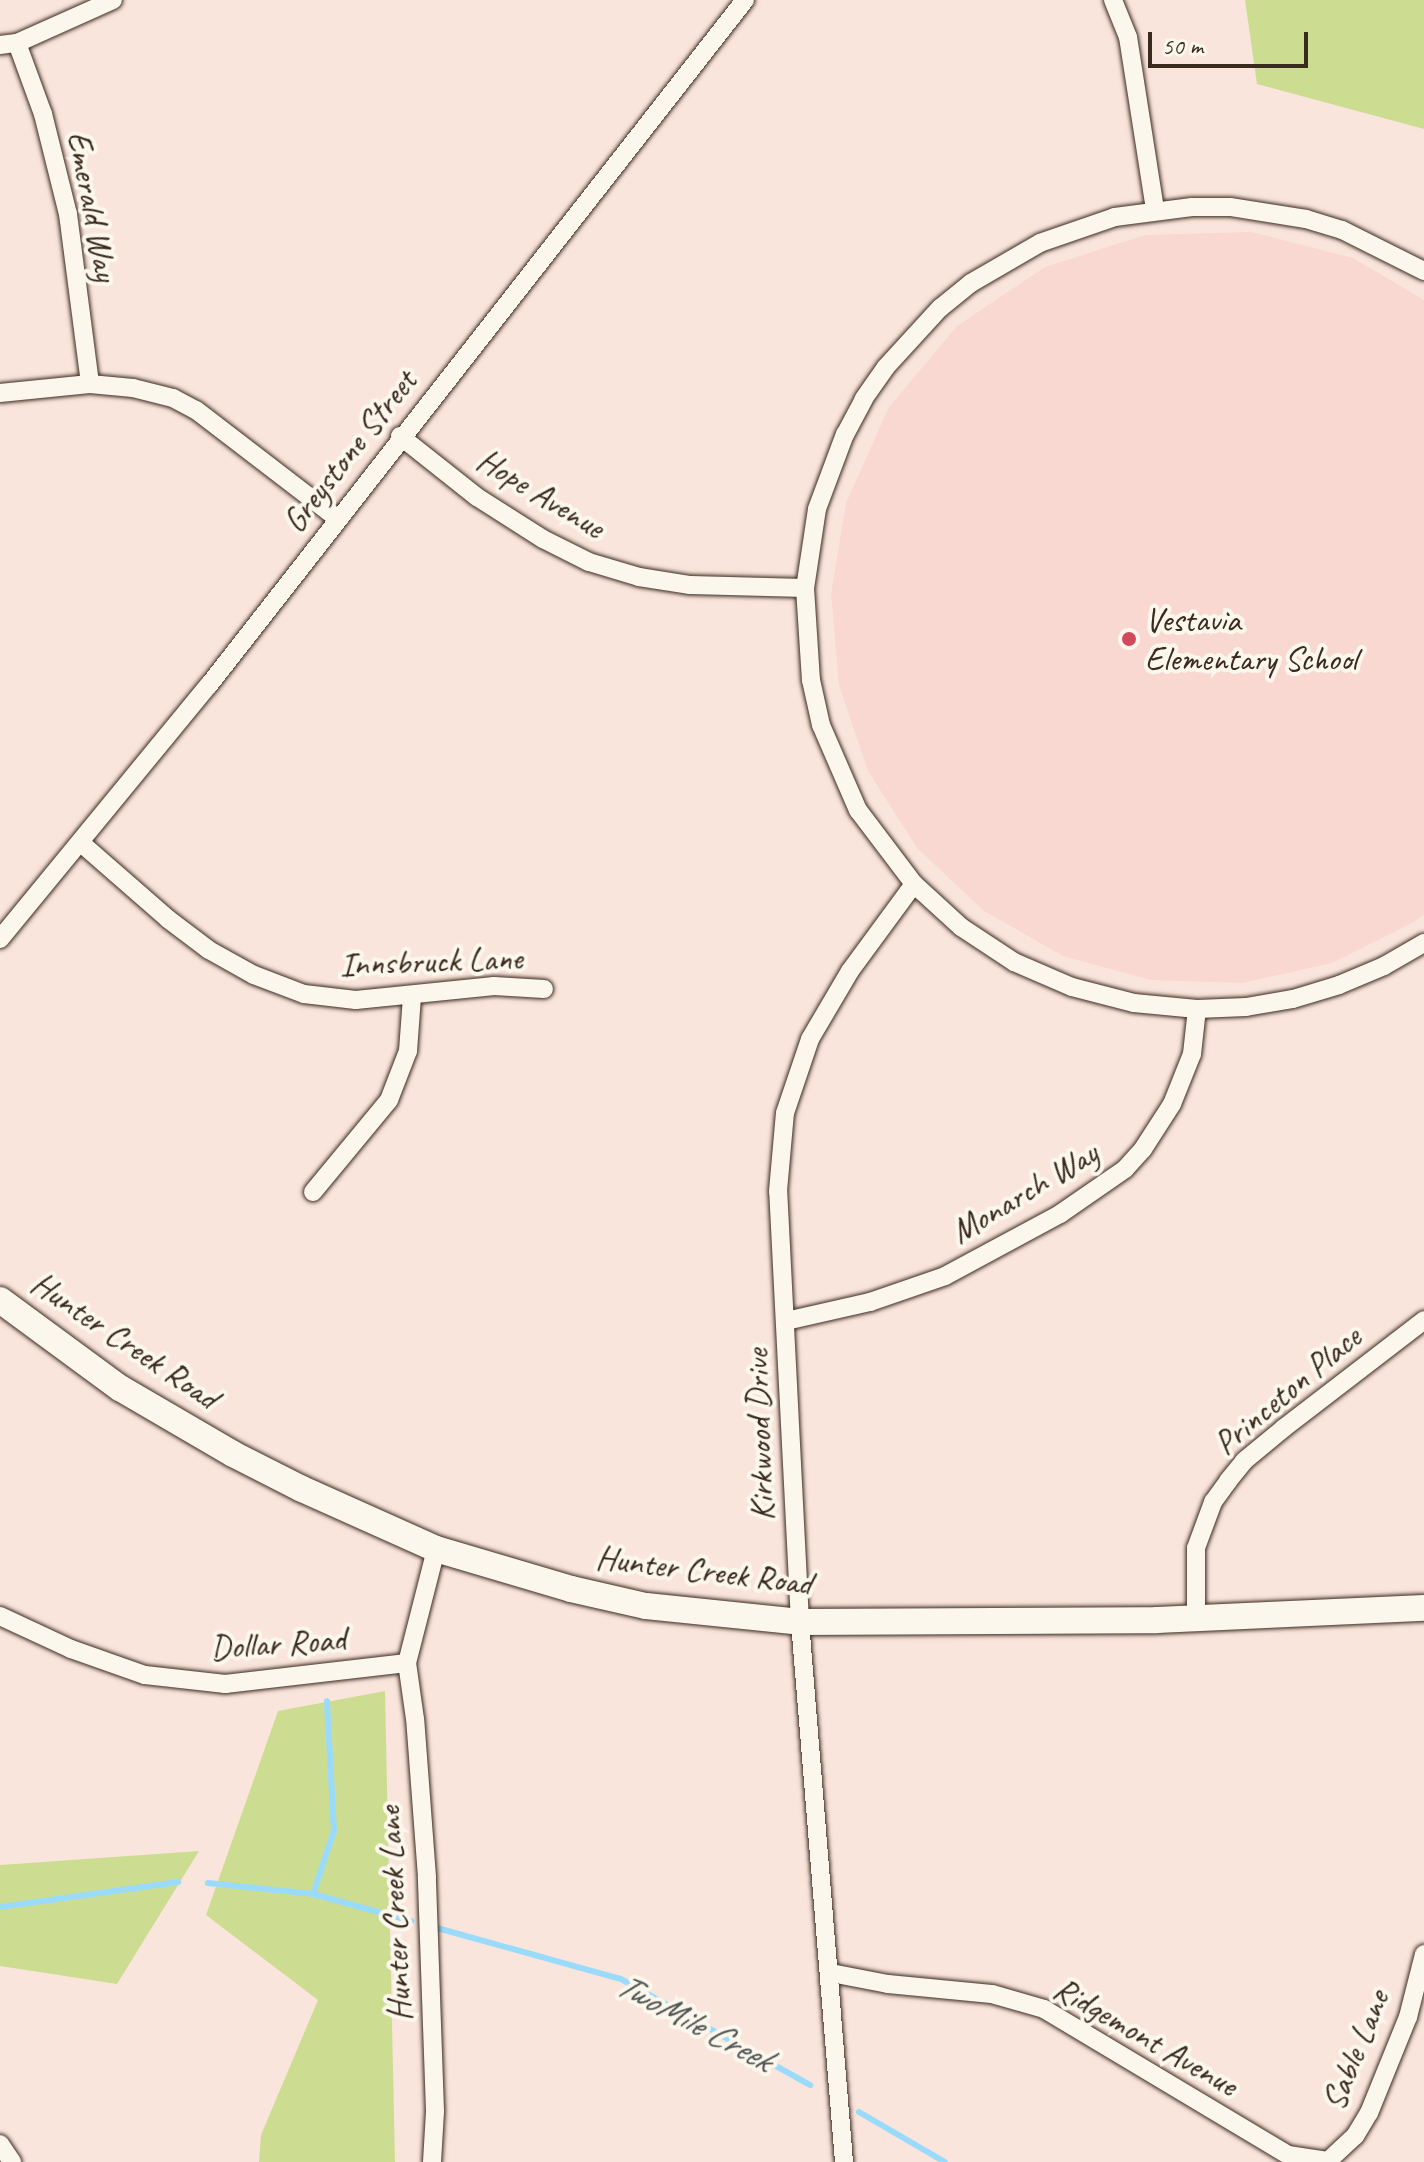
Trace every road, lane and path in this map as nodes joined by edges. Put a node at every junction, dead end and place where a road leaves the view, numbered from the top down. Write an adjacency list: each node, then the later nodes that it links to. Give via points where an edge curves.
1 (113, 0): 4 (street)
2 (745, 0): 9 (street, Greystone Street)
3 (1113, 0): 5 (street, via 1128,37)
4 (8, 44): 7 (street, Emerald Way, via 43,114 68,214)
5 (1155, 210): 6 (street, via 1230,207 1306,219 1377,245); 11 (street, via 1077,228 1017,255 971,283 912,336 864,399 839,447 817,509)
6 (1424, 271)
7 (90, 384): 8 (street); 10 (street, via 133,388 196,410)
8 (0, 393)
9 (400, 436): 10 (street, Greystone Street); 11 (street, Hope Avenue, via 477,497 589,562 690,585)
10 (337, 518): 12 (street, Greystone Street)
11 (805, 588): 13 (street, via 811,680 821,725 858,810)
12 (81, 843): 14 (street, Greystone Street); 17 (street, Innsbruck Lane, via 168,919 254,975 330,999)
13 (914, 884): 18 (street, via 961,927 1014,962 1134,1003); 22 (street, Kirkwood Drive, via 835,993 791,1087 778,1191)
14 (0, 939)
15 (1424, 943): 18 (street, via 1351,980 1293,999)
16 (544, 989): 17 (street, Innsbruck Lane, via 494,986)
17 (412, 996): 19 (street, via 408,1051 389,1100)
18 (1197, 1009): 22 (street, Monarch Way, via 1192,1054 1172,1104 1125,1169 1060,1214 945,1276 870,1302)
19 (313, 1192)
20 (0, 1300): 23 (main road, Hunter Creek Road, via 120,1388 233,1454)
21 (1424, 1320): 26 (street, Princeton Place, via 1284,1428 1228,1481 1213,1502 1196,1548)
22 (786, 1321): 27 (street, Kirkwood Drive)
23 (436, 1549): 27 (main road, Hunter Creek Road, via 646,1606); 28 (street)
24 (1424, 1608): 26 (main road, Hunter Creek Road)
25 (0, 1616): 28 (street, Dollar Road, via 145,1675 225,1684)
26 (1196, 1616): 27 (main road, Hunter Creek Road)
27 (800, 1622): 30 (street, Kirkwood Drive)
28 (407, 1663): 34 (street, Hunter Creek Lane, via 427,1877)
29 (1424, 1954): 32 (street, Sable Lane, via 1408,2017 1369,2113 1355,2136)
30 (831, 1973): 32 (street, Ridgemont Avenue, via 992,1994 1044,2009 1288,2155); 35 (street, Kirkwood Drive)
31 (0, 2144): 33 (street)
32 (1328, 2161)
33 (12, 2162)
34 (432, 2162)
35 (844, 2162)

